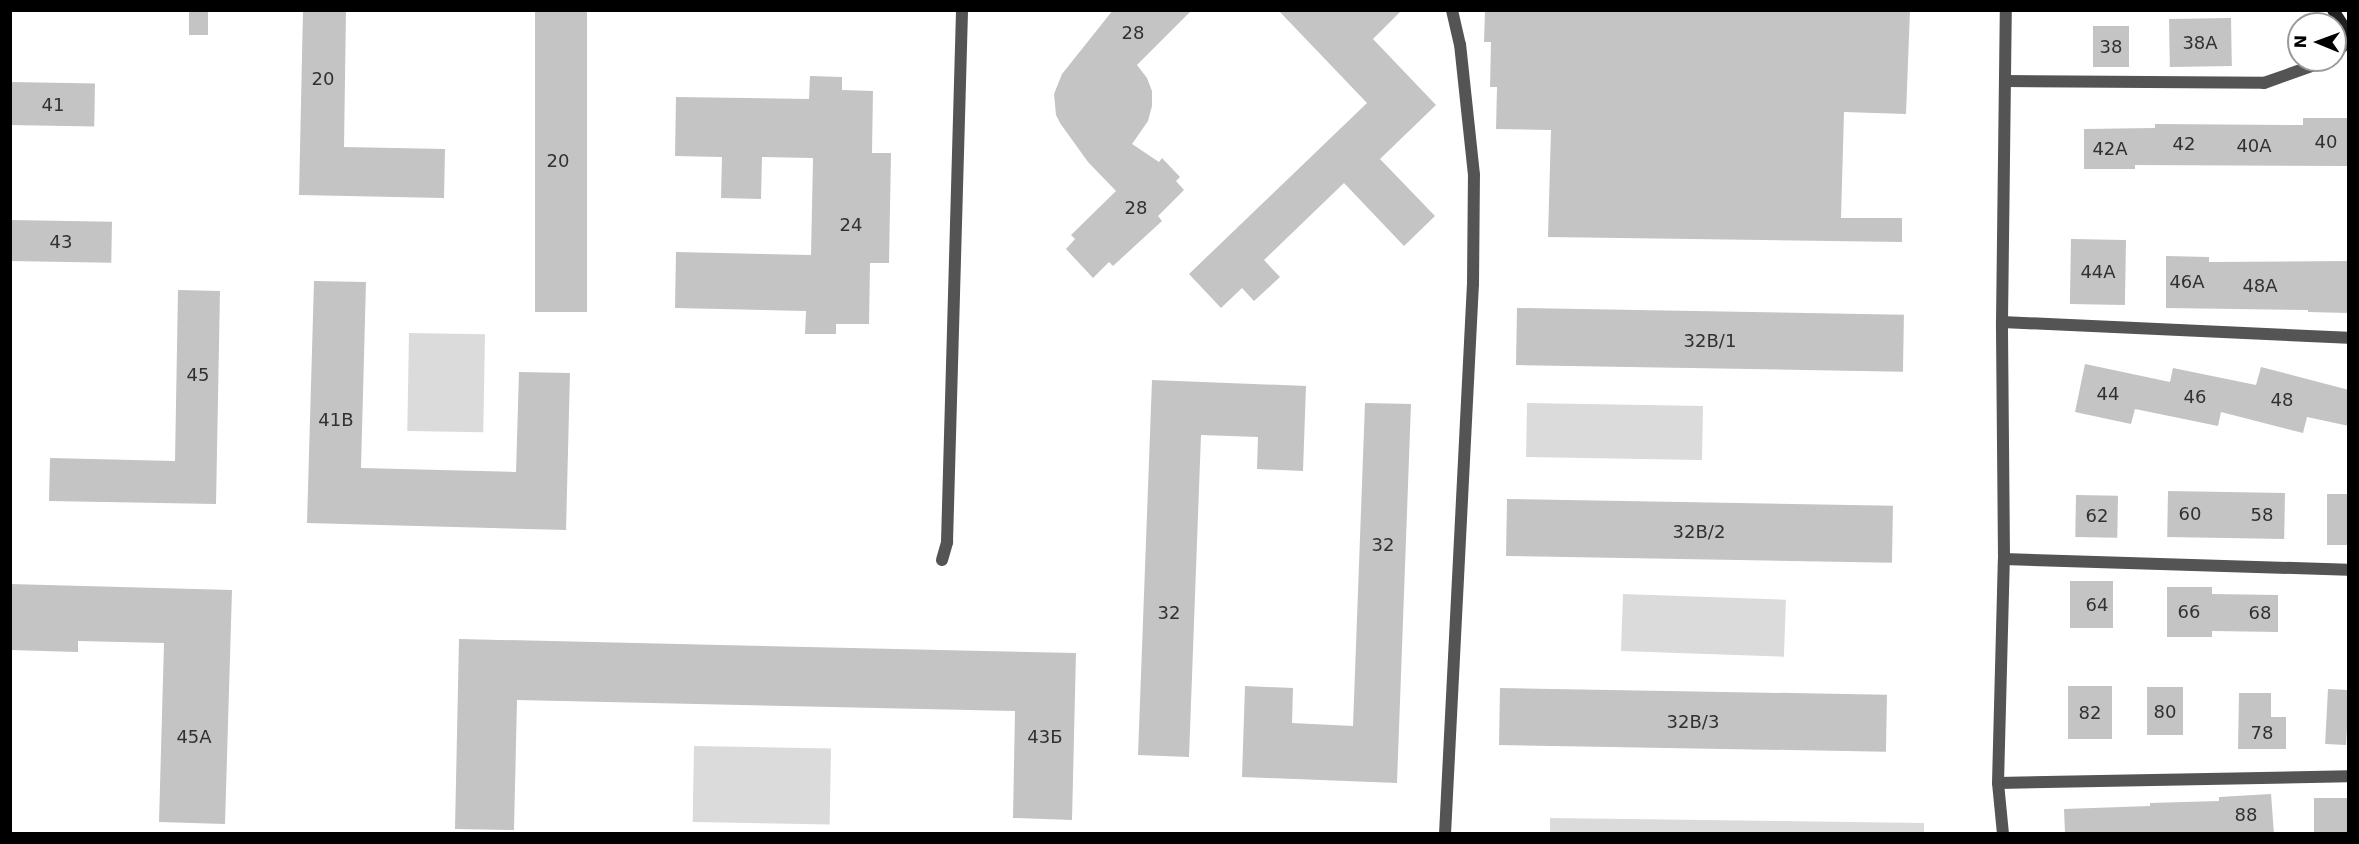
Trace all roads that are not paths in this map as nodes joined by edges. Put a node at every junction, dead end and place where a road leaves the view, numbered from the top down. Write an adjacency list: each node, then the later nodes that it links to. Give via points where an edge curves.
1 (962, 10): 11 (street, via 947,542)
2 (1452, 10): 15 (street, via 1460,45 1474,186 1473,284)
3 (2006, 10): 7 (street)
4 (2333, 10): 5 (street)
5 (2349, 33)
6 (2295, 72): 7 (street, via 2264,83)
7 (2005, 81): 8 (street)
8 (2002, 322): 9 (street); 10 (street)
9 (2349, 338)
10 (2004, 559): 12 (street); 14 (street)
11 (942, 560)
12 (2349, 570)
13 (2349, 776): 14 (street)
14 (1998, 783): 16 (street)
15 (1445, 834)
16 (2003, 834)

